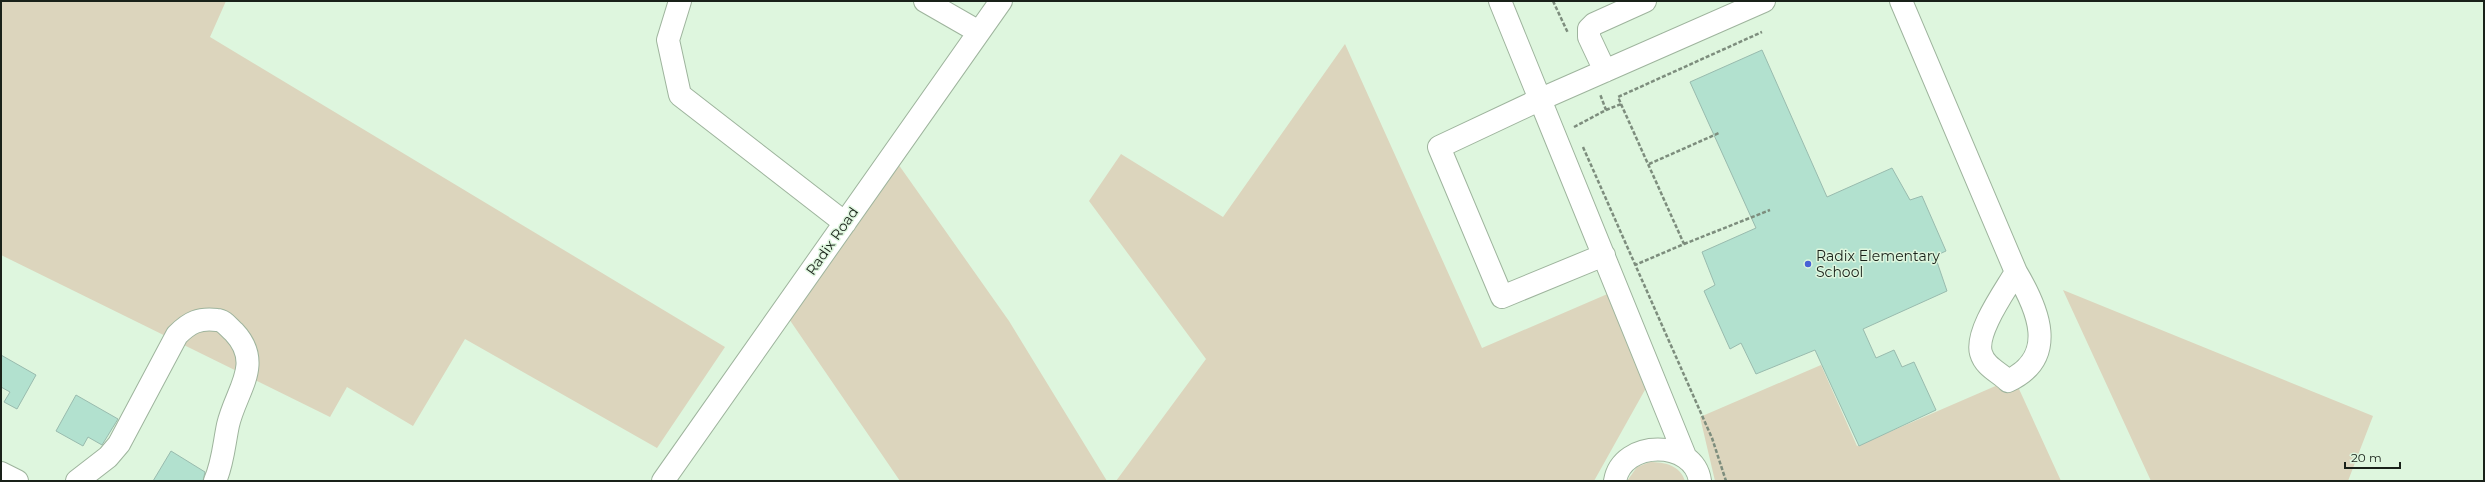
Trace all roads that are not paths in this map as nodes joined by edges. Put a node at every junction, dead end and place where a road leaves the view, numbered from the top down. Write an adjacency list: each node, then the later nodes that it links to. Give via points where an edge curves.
1 (680, 1): 11 (street, via 668,40 680,95)
2 (925, 1): 8 (street)
3 (1001, 1): 8 (street, Radix Road)
4 (1500, 1): 10 (street)
5 (1645, 1): 9 (street, via 1594,24 1589,29 1589,37)
6 (1764, 1): 9 (street)
7 (1901, 1): 13 (street)
8 (979, 32): 11 (street, Radix Road)
9 (1605, 71): 10 (street)
10 (1541, 98): 12 (street); 12 (street, via 1439,148 1502,297)
11 (845, 223): 19 (street, Radix Road)
12 (1604, 255): 14 (street)
13 (2016, 272)
14 (1685, 456): 20 (street, via 1658,447 1633,455 1616,474); 21 (street, via 1699,474)
15 (1, 473): 16 (street)
16 (17, 481)
17 (77, 481): 18 (street, via 108,457 119,444 177,335 188,324 201,318 220,320 228,326 242,341 248,358 248,369 232,410 222,466)
18 (215, 481)
19 (663, 481)
20 (1615, 481)
21 (1700, 481)

